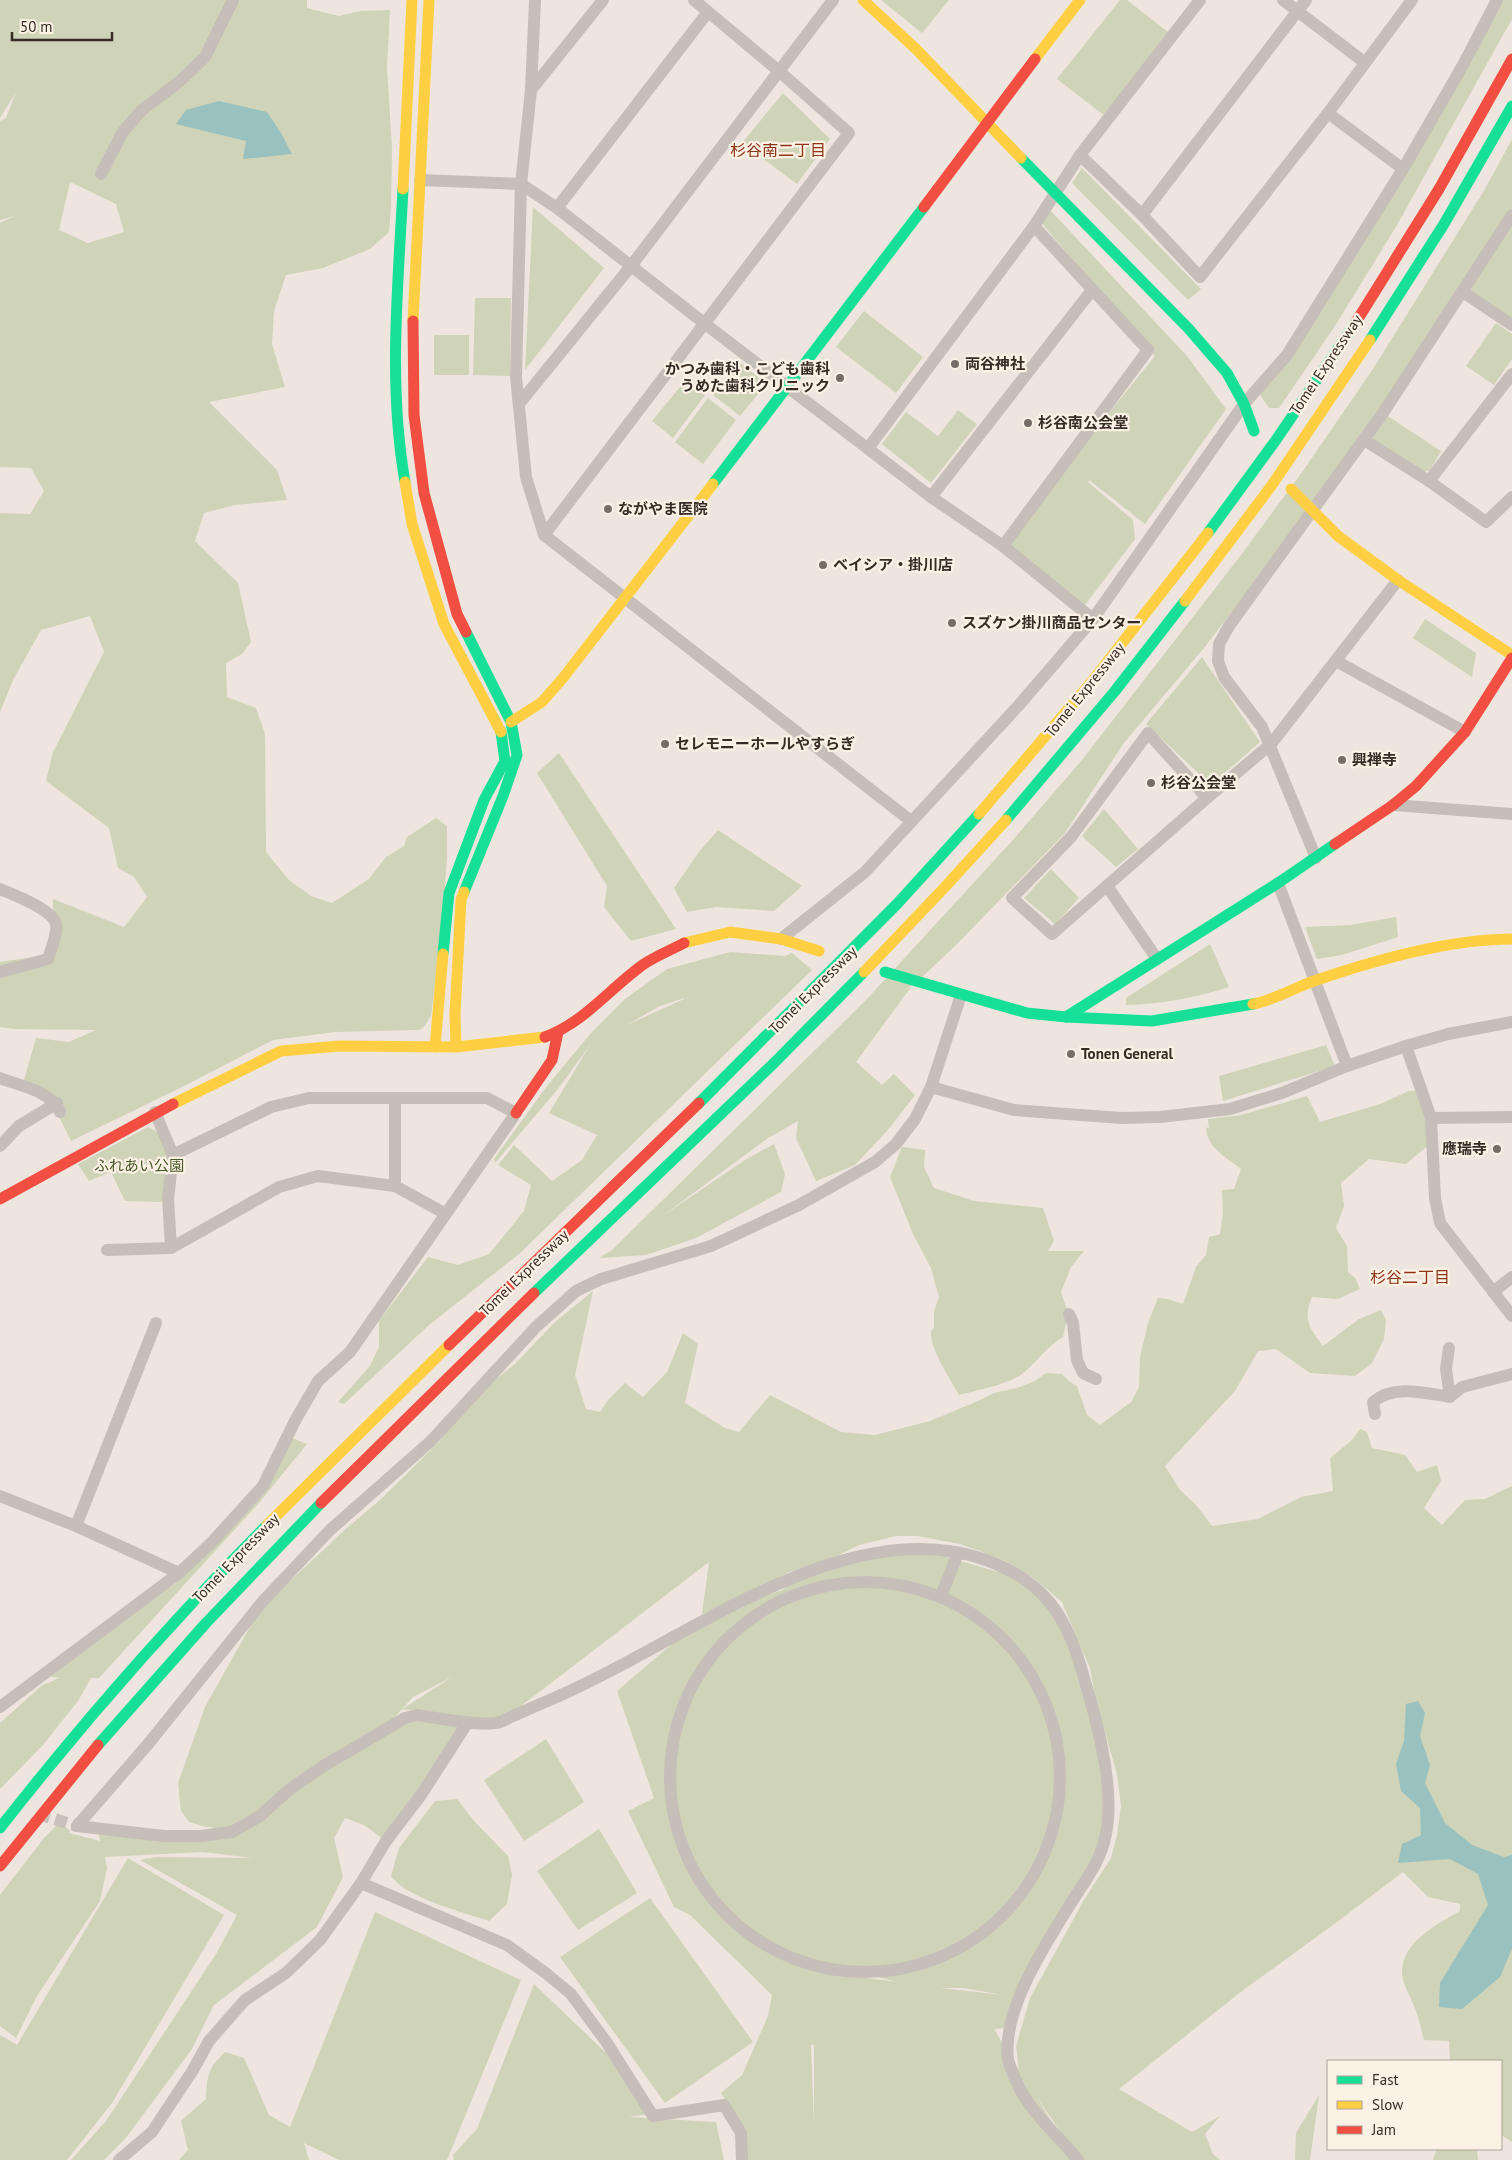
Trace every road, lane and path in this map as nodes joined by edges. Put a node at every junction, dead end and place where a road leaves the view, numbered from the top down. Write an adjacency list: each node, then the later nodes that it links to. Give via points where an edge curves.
1 (234, 0): 28 (street, via 205,57 142,110 122,133)
2 (412, 0): 83 (main road, via 397,298 398,443 412,524 444,624 500,729 504,761 484,800 449,893)
3 (429, 0): 29 (main road)
4 (534, 0): 21 (street)
5 (603, 0): 21 (street)
6 (694, 0): 16 (street)
7 (833, 0): 20 (street)
8 (863, 0): 25 (main road)
9 (1080, 0): 25 (main road)
10 (1200, 0): 26 (street)
11 (1284, 0): 15 (street)
12 (1306, 0): 15 (street)
13 (1412, 0): 19 (street)
14 (1497, 0): 27 (street)
15 (1298, 11): 19 (street); 33 (street)
16 (708, 12): 20 (street); 32 (street)
17 (1512, 48): 23 (main road)
18 (1512, 59): 23 (main road, Tomei Expressway)
19 (1364, 62): 24 (street)
20 (780, 72): 36 (street); 39 (street, via 849,134)
21 (531, 90): 30 (street)
22 (1512, 106): 118 (main road, Tomei Expressway, via 1377,332 1291,457 1151,647 1050,769 956,875 811,1026 296,1528 106,1735)
23 (1485, 110): 117 (main road, Tomei Expressway, via 1357,320 1272,444 1200,546 1033,754 802,1002 286,1505 94,1713)
24 (1328, 113): 27 (street); 33 (street, via 1200,277)
25 (987, 121): 31 (main road); 42 (main road)
26 (1080, 155): 31 (street); 33 (street)
27 (1403, 169): 44 (street, via 1287,355)
28 (101, 174)
29 (420, 180): 30 (street); 60 (main road, via 413,323 414,415 424,493 457,614)
30 (521, 184): 32 (street); 43 (street, via 516,377)
31 (1054, 193): 35 (street); 44 (main road, via 1188,328 1227,373)
32 (557, 208): 36 (street)
33 (1142, 215)
34 (1512, 215): 38 (street)
35 (1034, 226): 37 (street); 47 (street)
36 (631, 266): 39 (street); 43 (street)
37 (1092, 290): 50 (street); 54 (street, via 1148,350)
38 (1463, 292): 40 (street); 46 (street)
39 (704, 323): 42 (street); 53 (street)
40 (1512, 325)
41 (1512, 374): 48 (street)
42 (788, 387): 47 (street); 56 (main road)
43 (519, 404): 53 (street, via 526,477)
44 (1244, 404): 45 (main road); 57 (street)
45 (1254, 431)
46 (1364, 440): 48 (street); 52 (street)
47 (870, 448): 50 (street)
48 (1429, 481): 51 (street, via 1486,522)
49 (1290, 489): 52 (main road)
50 (932, 496): 54 (street)
51 (1512, 497)
52 (1312, 511): 55 (main road, via 1338,536); 62 (street, via 1219,644 1218,661 1224,677)
53 (544, 536): 56 (street)
54 (1003, 546): 57 (street)
55 (1398, 580): 58 (main road); 59 (street)
56 (625, 599): 60 (main road, via 542,702); 66 (street)
57 (1093, 619): 66 (street, via 1019,705)
58 (1512, 657): 61 (main road)
59 (1336, 661): 61 (street); 62 (street)
60 (511, 722): 84 (main road, via 517,755 461,900)
61 (1464, 732): 64 (main road, via 1416,786)
62 (1271, 744): 63 (street); 67 (street)
63 (1207, 798): 69 (street); 69 (street, via 1148,733 1071,837 1012,898 1052,934)
64 (1393, 805): 65 (street); 67 (main road)
65 (1512, 814)
66 (911, 821): 72 (street, via 865,872)
67 (1316, 858): 68 (main road)
68 (1278, 883): 74 (main road); 77 (street)
69 (1107, 886): 74 (street)
70 (0, 889): 75 (street, via 44,910 56,925 48,959)
71 (1512, 939): 77 (main road, via 1485,939 1391,957)
72 (781, 940): 73 (main road); 81 (main road, via 730,932 688,941 644,964 588,1013)
73 (819, 951)
74 (1157, 959): 79 (main road)
75 (0, 972)
76 (885, 972): 78 (main road)
77 (1314, 981): 79 (main road, via 1257,1002 1152,1021); 85 (street)
78 (961, 995): 79 (main road, via 1026,1013); 87 (street)
79 (1066, 1018)
80 (1512, 1022): 82 (street)
81 (558, 1032): 84 (main road, via 542,1038); 90 (main road, via 552,1060)
82 (1406, 1046): 85 (street); 92 (street)
83 (435, 1047): 84 (main road); 89 (main road, via 340,1046 281,1051)
84 (456, 1047)
85 (1347, 1066): 87 (street, via 1282,1093 1230,1108 1160,1117 1122,1118 1014,1110)
86 (0, 1078): 93 (street, via 50,1098 59,1108 19,1126)
87 (931, 1087): 116 (street, via 915,1119 896,1144 875,1162 846,1179 711,1246 601,1279 576,1291 536,1327 431,1441 330,1530 270,1594 78,1826 164,1836 232,1832 260,1816 290,1789 325,1765 405,1718 417,1715)
88 (395, 1098): 90 (street, via 487,1098); 94 (street, via 309,1098 271,1107); 95 (street)
89 (155, 1112): 94 (street); 96 (main road)
90 (516, 1113): 97 (street)
91 (1512, 1117): 92 (street)
92 (1431, 1118): 101 (street, via 1440,1223)
93 (0, 1146)
94 (173, 1155): 98 (street, via 168,1199)
95 (394, 1186): 97 (street); 98 (street, via 318,1176 279,1187)
96 (0, 1199)
97 (446, 1214): 113 (street, via 350,1352 318,1381 263,1486)
98 (170, 1248): 99 (street)
99 (107, 1250)
100 (1512, 1278): 101 (street)
101 (1493, 1292): 103 (street)
102 (1069, 1314): 107 (street, via 1074,1328 1076,1360 1083,1374)
103 (1512, 1316)
104 (156, 1323): 111 (street)
105 (1449, 1348): 108 (street, via 1446,1369)
106 (1512, 1374): 108 (street, via 1462,1387)
107 (1096, 1378)
108 (1450, 1397): 109 (street, via 1409,1390 1398,1392 1373,1402)
109 (1375, 1414)
110 (0, 1496): 111 (street)
111 (76, 1526): 113 (street)
112 (958, 1553): 114 (street); 116 (street, via 931,1548 901,1550 864,1555 805,1573 657,1645 585,1685 496,1724); 122 (street, via 986,1560 1015,1573 1057,1610 1088,1691 1107,1776 1110,1807 1106,1837 1098,1860 1031,1971 1015,2008 1008,2046 1008,2060 1021,2090 1035,2112)
113 (179, 1573): 115 (street)
114 (943, 1591): 114 (street, via 986,1621 1028,1668 1043,1699 1054,1734 1059,1800 1056,1820 1031,1882 999,1920 954,1951 901,1968 867,1972 823,1965 764,1945 705,1892 687,1863 672,1826 668,1788 671,1746 684,1704 701,1670 745,1627 803,1597 849,1584)
115 (0, 1707)
116 (468, 1722): 119 (street)
117 (0, 1828)
118 (0, 1866)
119 (361, 1883): 120 (street, via 320,1940 286,1973 246,2000 209,2041 152,2132); 121 (street, via 507,1945 571,1994 607,2043 653,2116 724,2105 741,2133)
120 (119, 2160)
121 (742, 2160)
122 (1078, 2160)

